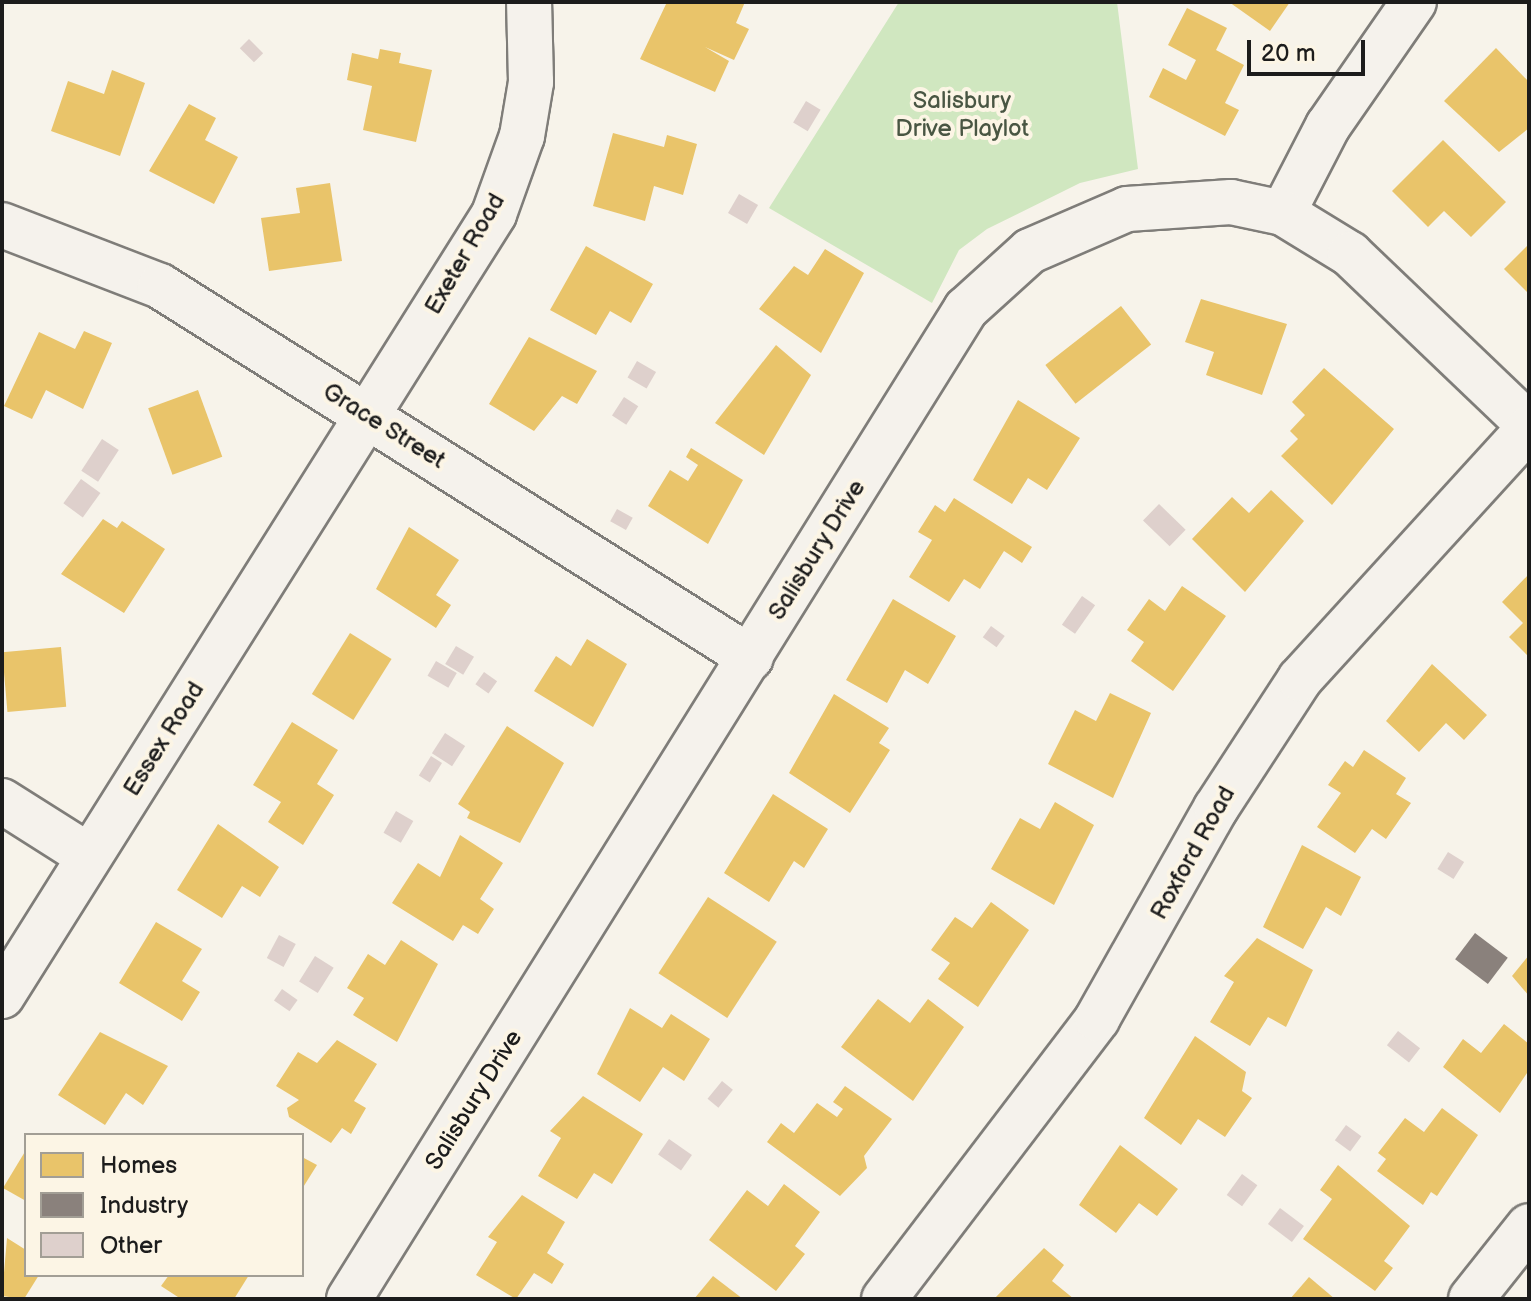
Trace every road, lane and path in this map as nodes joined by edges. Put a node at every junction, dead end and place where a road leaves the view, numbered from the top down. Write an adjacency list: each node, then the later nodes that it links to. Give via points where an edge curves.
1 (529, 2): 5 (street, Exeter Road, via 531,82 522,136 494,214)
2 (1414, 2): 3 (street, via 1328,126)
3 (1283, 213): 6 (street, via 1350,254); 8 (street, Salisbury Drive, via 1218,202 1127,209 1042,245 989,284 966,309)
4 (2, 225): 5 (street, Grace Street, via 160,286)
5 (368, 415): 7 (street, Exeter Road); 8 (street, Grace Street)
6 (1529, 427): 14 (street, Roxford Road, via 1300,679 1216,808 1097,1019)
7 (327, 482): 10 (street, Essex Road)
8 (751, 658): 13 (street, Salisbury Drive)
9 (2, 801): 10 (street)
10 (89, 856): 11 (street, Essex Road)
11 (2, 996)
12 (1529, 1226): 15 (street)
13 (349, 1299)
14 (884, 1299)
15 (1471, 1299)

